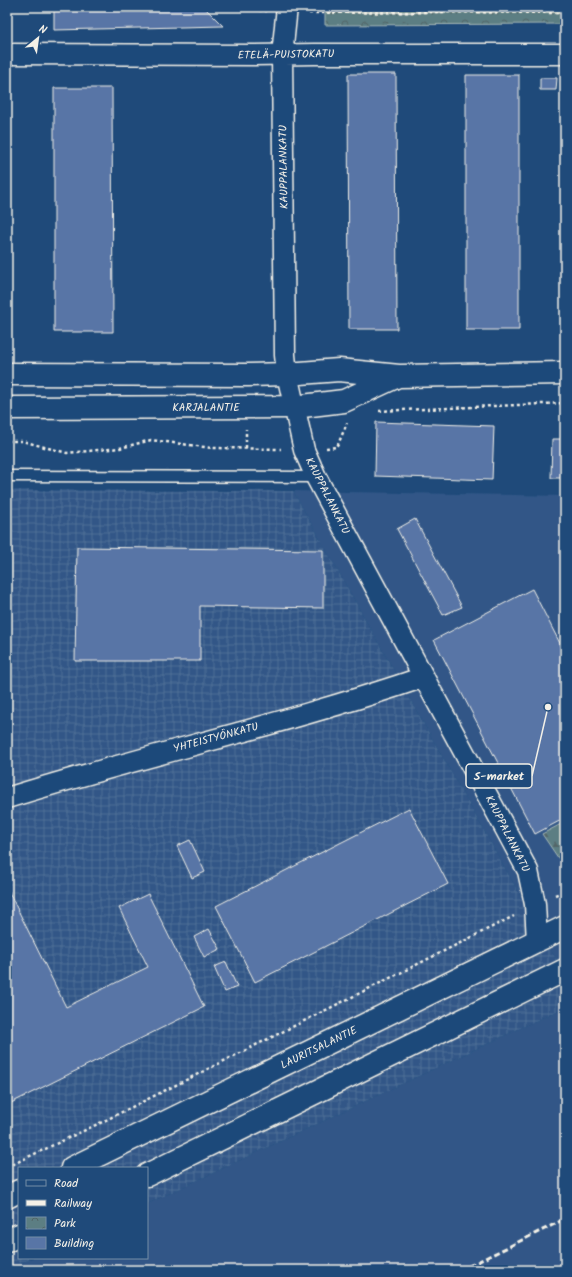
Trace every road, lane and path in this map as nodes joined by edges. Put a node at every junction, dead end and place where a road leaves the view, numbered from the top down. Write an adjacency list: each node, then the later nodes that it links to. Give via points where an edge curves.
1 (235, 7): 4 (path)
2 (433, 7): 5 (path)
3 (444, 7): 5 (path)
4 (287, 10): 5 (path, via 363,14); 9 (street, KAUPPALANKATU)
5 (436, 12): 6 (path)
6 (565, 13)
7 (7, 54): 9 (street, ETELÄ-PUISTOKATU)
8 (565, 54): 9 (street, ETELÄ-PUISTOKATU)
9 (282, 55): 12 (street, KAUPPALANKATU)
10 (565, 373): 13 (main road, KARJALANTIE)
11 (7, 374): 12 (main road, KARJALANTIE)
12 (287, 374): 13 (main road, KARJALANTIE, via 339,370); 15 (street, KAUPPALANKATU)
13 (399, 376): 15 (main road, KARJALANTIE, via 344,401)
14 (565, 403): 17 (path)
15 (294, 407): 16 (main road, KARJALANTIE); 20 (street, KAUPPALANKATU)
16 (7, 408)
17 (374, 412)
18 (347, 422): 20 (path, via 337,447)
19 (7, 441): 20 (path, via 22,441 67,453 120,448 151,440 212,448)
20 (304, 450): 22 (street, KAUPPALANKATU)
21 (7, 476): 22 (lane)
22 (316, 477): 23 (street, KAUPPALANKATU)
23 (424, 677): 24 (street, YHTEISTYÖNKATU, via 369,696); 26 (street, KAUPPALANKATU, via 528,871)
24 (7, 798)
25 (565, 890): 26 (path)
26 (535, 904): 28 (street, KAUPPALANKATU); 30 (path, via 498,925 107,1120)
27 (565, 927): 28 (main road, LAURITSALANTIE)
28 (537, 941): 31 (main road, LAURITSALANTIE)
29 (565, 970): 32 (main road)
30 (7, 1167)
31 (74, 1167)
32 (148, 1175)
33 (18, 1192): 34 (main road)
34 (7, 1197)
35 (18, 1236): 36 (main road)
36 (7, 1241)

